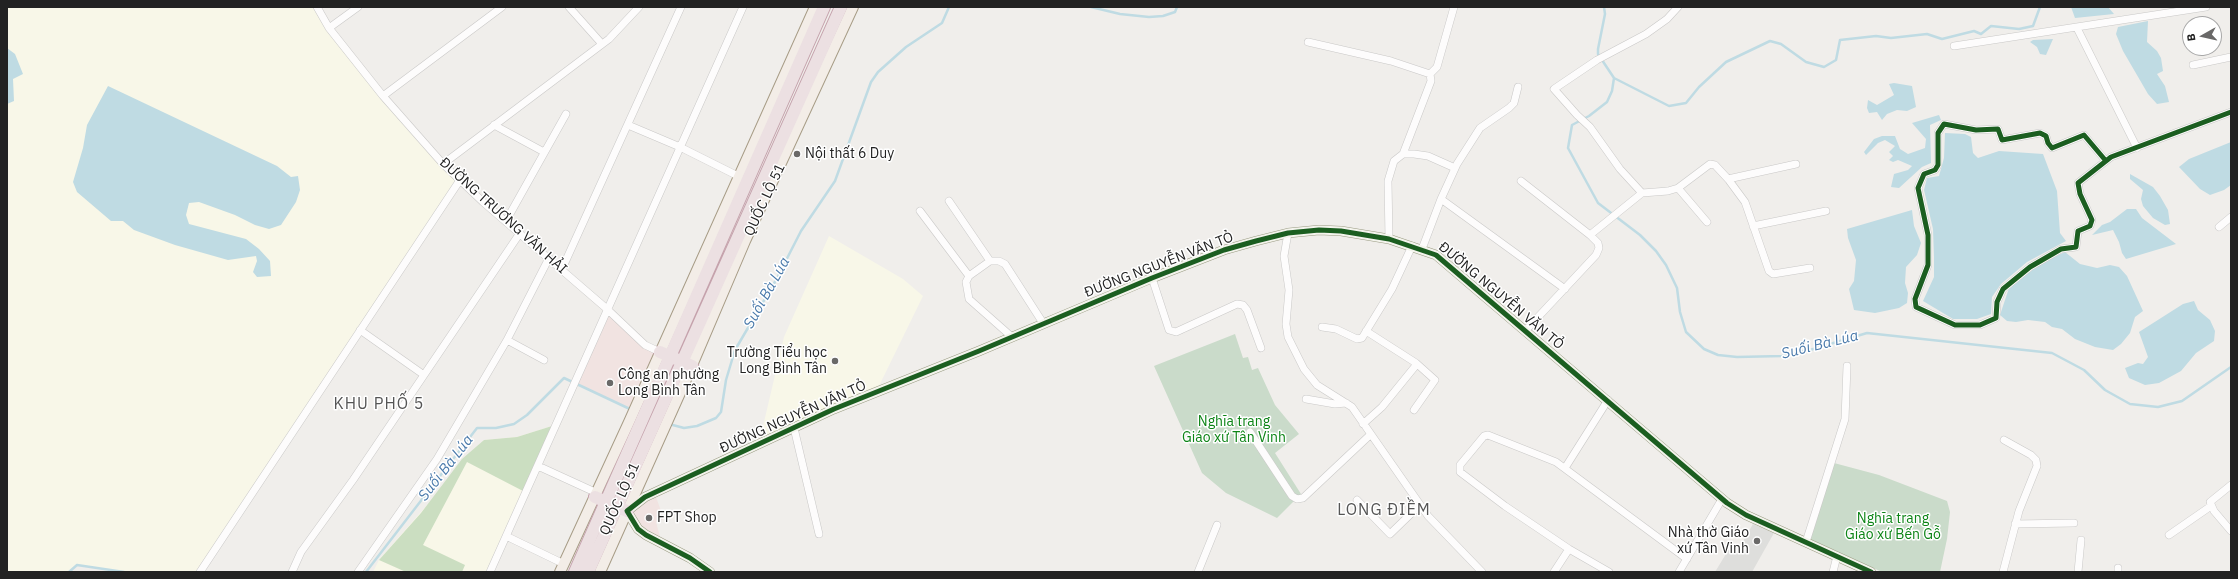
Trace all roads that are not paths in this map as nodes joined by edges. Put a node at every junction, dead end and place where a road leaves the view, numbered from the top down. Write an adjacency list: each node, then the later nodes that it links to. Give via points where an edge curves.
1 (317, 7): 15 (street, ĐƯỜNG TRƯƠNG VĂN HẢI)
2 (358, 7): 15 (street)
3 (502, 7): 25 (street)
4 (569, 7): 18 (street)
5 (639, 7): 18 (street)
6 (681, 7): 29 (street)
7 (743, 7): 30 (street)
8 (815, 7): 38 (main road, QUỐC LỘ 51)
9 (824, 7): 38 (highway, QUỐC LỘ 51)
10 (841, 7): 23 (highway, QUỐC LỘ 51)
11 (853, 7): 23 (main road, QUỐC LỘ 51)
12 (1454, 7): 22 (street, via 1437,67)
13 (1678, 7): 43 (street, via 1667,19 1646,34 1597,60 1554,89 1590,127 1620,168)
14 (2206, 7): 16 (street)
15 (329, 28): 25 (street, ĐƯỜNG TRƯƠNG VĂN HẢI)
16 (2077, 28): 19 (street); 31 (street)
17 (1308, 42): 22 (street, via 1391,61)
18 (602, 44): 28 (street)
19 (1954, 46)
20 (2231, 57): 21 (street)
21 (2193, 65)
22 (1430, 74): 33 (street, via 1431,80)
23 (816, 76): 77 (highway, QUỐC LỘ 51)
24 (1518, 87): 37 (street, via 1514,103 1480,128)
25 (383, 96): 35 (street, ĐƯỜNG TRƯƠNG VĂN HẢI)
26 (2231, 112): 31 (street)
27 (566, 114): 32 (street)
28 (494, 125): 32 (street); 35 (street)
29 (628, 125): 30 (street); 62 (street)
30 (680, 147): 38 (street); 66 (street)
31 (2137, 148): 34 (street)
32 (544, 152): 49 (street)
33 (1403, 154): 37 (street, via 1428,156); 56 (street, via 1394,161 1390,170)
34 (2106, 161): 34 (street, via 2078,183 2080,194 2092,220 2090,226 2078,231 2076,247 2061,249 2036,263 2003,289 1997,302 1996,318 1980,325 1956,326 1916,307 1915,299 1928,265 1928,235 1918,188 1924,174 1935,170 1938,165 1938,133 1944,124 1976,130 1998,129 2002,140 2040,133 2046,136 2052,148 2084,135)
35 (443, 164): 40 (street, ĐƯỜNG TRƯƠNG VĂN HẢI)
36 (1796, 164): 39 (street)
37 (1455, 168): 44 (street)
38 (743, 179): 75 (highway, QUỐC LỘ 51)
39 (1728, 179): 42 (street, via 1715,165 1710,164); 51 (street, via 1745,202)
40 (460, 180): 49 (street, ĐƯỜNG TRƯƠNG VĂN HẢI); 69 (street)
41 (1521, 181): 55 (street)
42 (1678, 188): 43 (street); 50 (street)
43 (1642, 192): 55 (street)
44 (1441, 199): 58 (street); 65 (street)
45 (949, 201): 60 (street)
46 (920, 211): 63 (street)
47 (1826, 211): 51 (street)
48 (2231, 218): 52 (street)
49 (506, 221): 53 (street, ĐƯỜNG TRƯƠNG VĂN HẢI)
50 (1707, 222)
51 (1753, 226): 61 (street, via 1771,273)
52 (2219, 227)
53 (520, 233): 59 (street, ĐƯỜNG TRƯƠNG VĂN HẢI); 80 (street)
54 (1288, 233): 56 (street, ĐƯỜNG NGUYỄN VĂN TỎ, via 1341,231); 64 (street, ĐƯỜNG NGUYỄN VĂN TỎ, via 1224,250); 83 (street, via 1284,256 1289,290 1286,324 1288,337 1304,369 1317,386)
55 (1590, 235): 65 (street, via 1598,243 1596,255)
56 (1389, 239): 57 (street, ĐƯỜNG NGUYỄN VĂN TỎ)
57 (1412, 246): 58 (street, ĐƯỜNG NGUYỄN VĂN TỎ); 71 (street, via 1392,289)
58 (1422, 249): 70 (street, ĐƯỜNG NGUYỄN VĂN TỎ, via 1436,255)
59 (549, 258): 62 (street, ĐƯỜNG TRƯƠNG VĂN HẢI); 73 (street)
60 (990, 261): 63 (street); 67 (street, via 1005,264)
61 (1810, 268)
62 (562, 269): 66 (street, ĐƯỜNG TRƯƠNG VĂN HẢI)
63 (969, 276): 72 (street, via 966,282 969,299)
64 (1152, 278): 67 (street, ĐƯỜNG NGUYỄN VĂN TỎ); 74 (street, via 1170,330 1176,332 1237,304 1243,305)
65 (1565, 289): 70 (street)
66 (607, 309): 75 (street, ĐƯỜNG TRƯƠNG VĂN HẢI, via 645,345); 90 (street)
67 (1043, 323): 72 (street, ĐƯỜNG NGUYỄN VĂN TỎ)
68 (1322, 327): 71 (street, via 1358,339)
69 (360, 330): 80 (street); 113 (street)
70 (1525, 331): 82 (street, ĐƯỜNG NGUYỄN VĂN TỎ)
71 (1366, 332): 78 (street)
72 (1012, 337): 86 (street, ĐƯỜNG NGUYỄN VĂN TỎ, via 834,409)
73 (507, 340): 76 (street); 115 (street, via 434,464)
74 (1261, 348)
75 (664, 354): 77 (highway); 93 (highway, QUỐC LỘ 51)
76 (544, 360)
77 (687, 364): 98 (highway, QUỐC LỘ 51)
78 (1417, 364): 84 (street, via 1435,380); 85 (street, via 1382,407)
79 (1847, 366): 107 (street, via 1845,419)
80 (424, 375): 114 (street, via 302,552)
81 (1306, 399): 83 (street, via 1335,404)
82 (1608, 400): 91 (street); 94 (street, ĐƯỜNG NGUYỄN VĂN TỎ)
83 (1346, 403): 85 (street, via 1352,407)
84 (1414, 410)
85 (1363, 424): 88 (street)
86 (794, 428): 98 (street, ĐƯỜNG NGUYỄN VĂN TỎ); 103 (street)
87 (1250, 432): 88 (street, via 1292,496 1297,499 1303,498)
88 (1370, 435): 96 (street)
89 (2004, 440): 100 (street, via 2031,455 2037,466)
90 (538, 466): 93 (street); 105 (street)
91 (1565, 468): 108 (street, via 1488,434 1460,465 1459,470 1505,506); 110 (street)
92 (2231, 485): 97 (street, via 2210,502)
93 (599, 497): 98 (highway); 111 (main road, QUỐC LỘ 51); 117 (highway, QUỐC LỘ 51)
94 (1722, 499): 107 (street, ĐƯỜNG NGUYỄN VĂN TỎ, via 1746,515); 110 (street)
95 (1357, 500): 96 (street, via 1390,534)
96 (1420, 505): 121 (street, via 1442,532)
97 (2211, 506): 102 (street); 104 (street)
98 (622, 509): 112 (street, via 646,535); 118 (highway, QUỐC LỘ 51); 119 (main road, QUỐC LỘ 51)
99 (2074, 523): 100 (street)
100 (2015, 524): 127 (street)
101 (1217, 525): 120 (street)
102 (2231, 531)
103 (819, 534)
104 (2169, 535)
105 (506, 536): 111 (street); 116 (street)
106 (2081, 540): 128 (street)
107 (1806, 542): 109 (street, ĐƯỜNG NGUYỄN VĂN TỎ)
108 (1569, 549): 122 (street); 123 (street)
109 (1837, 556): 125 (street); 126 (street, ĐƯỜNG NGUYỄN VĂN TỎ)
110 (1686, 559): 124 (street)
111 (562, 568)
112 (704, 570)
113 (200, 572)
114 (292, 572)
115 (358, 572)
116 (490, 572)
117 (574, 572)
118 (588, 572)
119 (600, 572)
120 (1198, 572)
121 (1482, 572)
122 (1554, 572)
123 (1609, 572)
124 (1679, 572)
125 (1833, 572)
126 (1871, 572)
127 (2003, 572)
128 (2078, 572)

